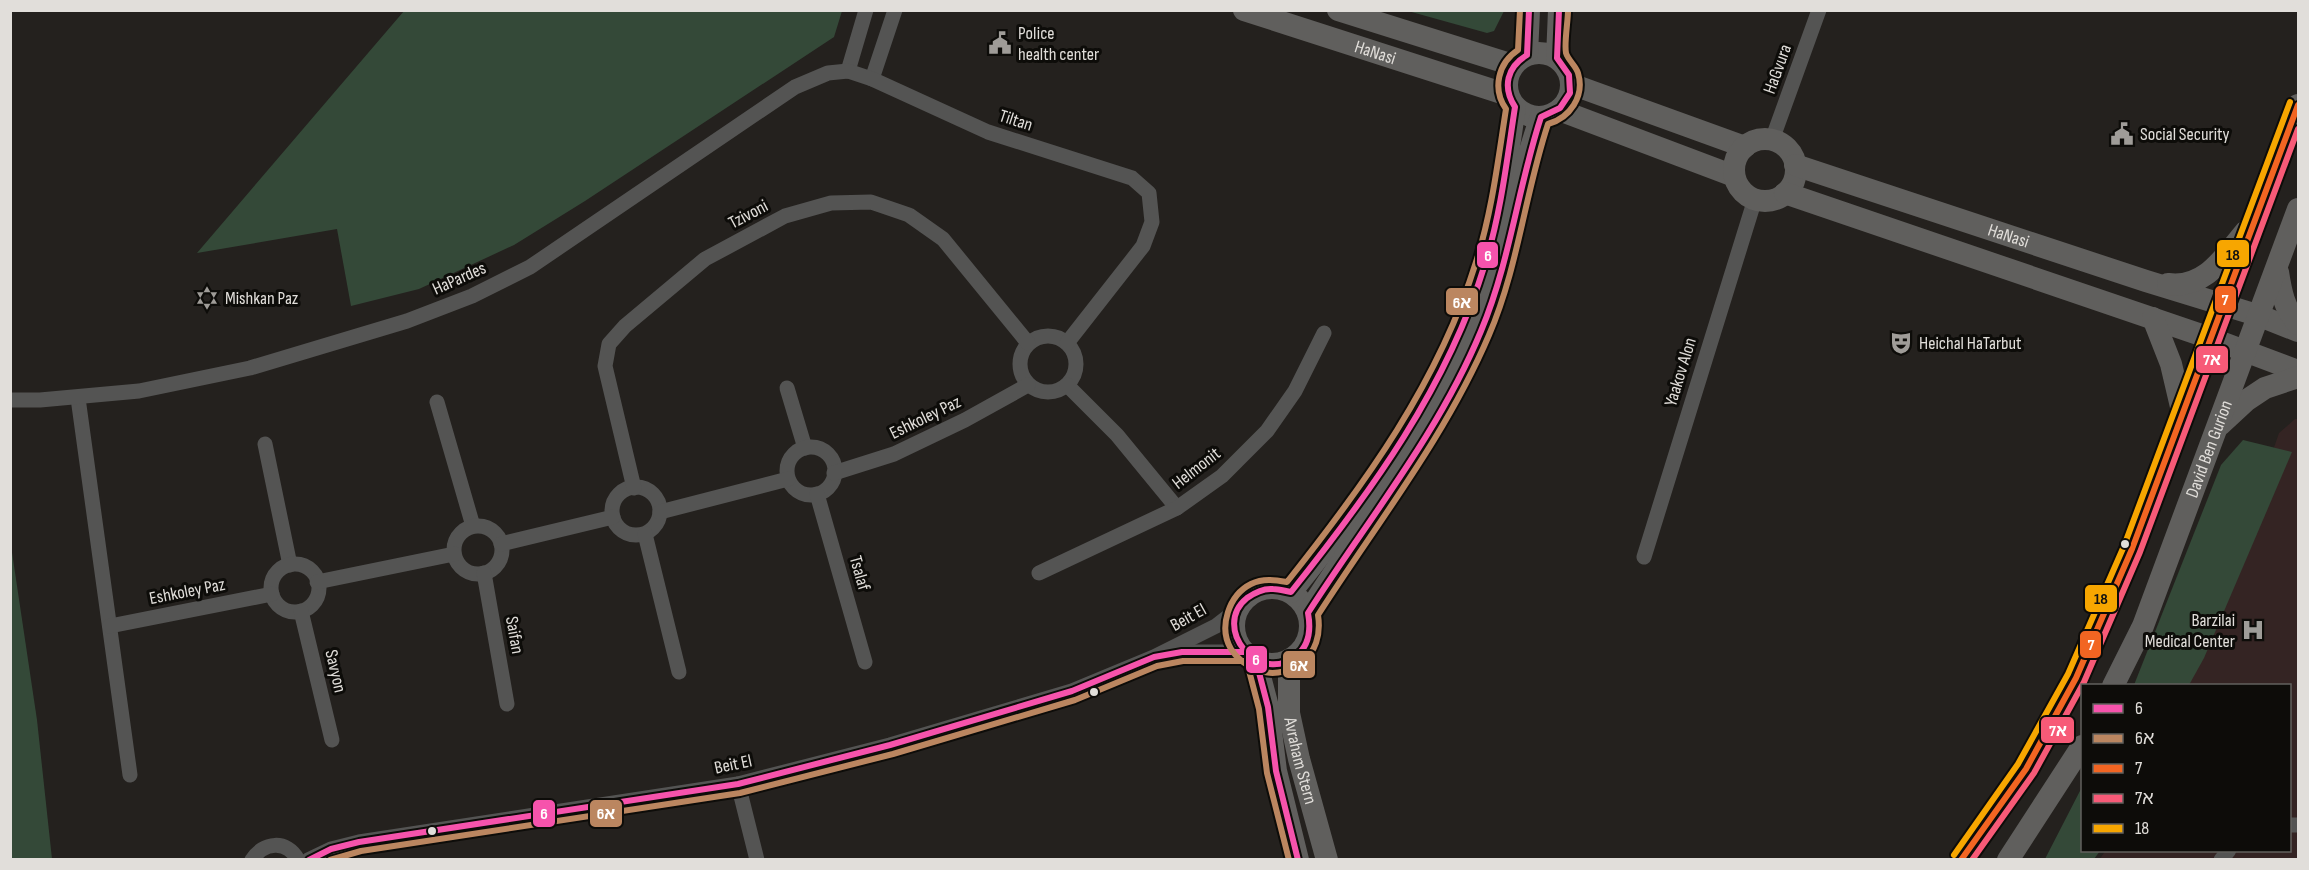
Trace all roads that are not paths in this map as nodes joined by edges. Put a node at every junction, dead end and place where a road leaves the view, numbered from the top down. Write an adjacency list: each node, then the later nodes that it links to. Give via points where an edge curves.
1 (866, 10): 10 (street)
2 (895, 10): 11 (street)
3 (1244, 10): 13 (street, HaNasi)
4 (1338, 10): 9 (street, HaNasi)
5 (1529, 10): 9 (street)
6 (1559, 10): 8 (street)
7 (1819, 10): 16 (street, HaGvura)
8 (1557, 58): 9 (street, via 1537,52); 12 (street, via 1567,69)
9 (1520, 60): 13 (street, via 1508,74 1506,85)
10 (848, 71): 11 (street, HaPardes); 41 (street, HaPardes, via 828,73 795,87 530,267 472,296 407,321 250,368 139,391)
11 (872, 79): 34 (street, Tiltan, via 988,132 1132,178 1149,193 1152,222 1143,246)
12 (1571, 84): 15 (street, via 1566,103); 17 (street)
13 (1512, 101): 15 (street, via 1527,115); 64 (street, via 1486,263 1455,345 1393,454)
14 (2298, 105): 23 (street, David Ben Gurion)
15 (1550, 114): 19 (street); 68 (street, via 1529,150 1497,286 1472,350 1442,410)
16 (1772, 140): 17 (street, via 1762,139); 18 (street, via 1786,148)
17 (1745, 147): 19 (street, via 1738,153)
18 (1795, 165): 20 (street, via 1792,184); 25 (street, HaNasi)
19 (1734, 176): 21 (street, via 1738,186)
20 (1785, 193): 21 (street, via 1774,200); 28 (street, HaNasi)
21 (1755, 199): 59 (street, Yaakov Alon)
22 (2298, 209): 24 (street, David Ben Gurion)
23 (2256, 218): 25 (street, via 2212,271 2197,281 2180,286); 26 (street, David Ben Gurion)
24 (2277, 267): 27 (street, David Ben Gurion); 29 (street, via 2282,299)
25 (2146, 281): 26 (street, HaNasi)
26 (2223, 305): 27 (street, HaNasi); 32 (street, David Ben Gurion)
27 (2260, 316): 30 (street, HaNasi); 35 (street, David Ben Gurion)
28 (2153, 318): 32 (street, HaNasi); 44 (street, via 2171,364)
29 (2298, 324)
30 (2298, 331)
31 (1324, 333): 52 (street, Helmonit, via 1295,391 1267,430 1222,476)
32 (2210, 338): 35 (street, HaNasi); 44 (street, David Ben Gurion)
33 (1028, 343): 34 (street, via 1052,336); 38 (street, via 1019,368); 50 (street, Tzivoni, via 943,239 909,215 871,202 831,203 784,216 705,259 609,344 605,366)
34 (1067, 343): 39 (street, via 1076,359 1073,378)
35 (2246, 352): 36 (street, HaNasi); 45 (street, David Ben Gurion)
36 (2298, 371)
37 (2298, 377): 45 (street, via 2270,386 2247,400)
38 (1028, 385): 39 (street, via 1052,393); 48 (street, Eshkoley Paz, via 894,454)
39 (1067, 385): 52 (street, via 1117,435)
40 (787, 388): 47 (street)
41 (78, 398): 42 (street, HaPardes); 69 (street)
42 (10, 400)
43 (437, 402): 55 (street)
44 (2182, 411): 87 (street, David Ben Gurion, via 2132,549 2076,678 2026,770)
45 (2217, 428): 75 (street, David Ben Gurion, via 2143,626)
46 (265, 444): 60 (street)
47 (805, 448): 48 (street, via 826,453); 49 (street, via 790,460)
48 (834, 473): 51 (street, via 829,486)
49 (788, 479): 51 (street, via 797,491); 53 (street)
50 (634, 488): 53 (street, via 642,488 655,497); 54 (street, via 616,498)
51 (817, 494): 73 (street, Tsalaf)
52 (1177, 508): 62 (street, Helmonit)
53 (660, 512): 56 (street, via 656,525)
54 (613, 517): 56 (street, via 621,531); 57 (street)
55 (473, 526): 57 (street, via 494,531); 58 (street, via 460,533)
56 (645, 534): 74 (street)
57 (501, 544): 61 (street, via 497,565)
58 (454, 554): 61 (street, via 462,567 476,574); 63 (street)
59 (1644, 557)
60 (290, 565): 63 (street, via 304,567); 65 (street, via 277,572)
61 (484, 573): 76 (street, Saifan)
62 (1039, 573)
63 (317, 582): 67 (street, via 317,596)
64 (1291, 592): 66 (street, via 1279,588 1255,591); 68 (street)
65 (272, 594): 67 (street, via 279,607); 69 (street, Eshkoley Paz)
66 (1238, 609): 70 (street, via 1234,631); 71 (street, Beit El, via 1216,626)
67 (301, 611): 77 (street, Savyon)
68 (1308, 613): 72 (street, via 1311,624 1305,645)
69 (110, 626): 79 (street)
70 (1250, 656): 71 (street, Beit El, via 1182,652); 72 (street, via 1267,664); 85 (street, Avraham Stern, via 1268,707 1276,771)
71 (1154, 657): 80 (street, Beit El, via 1072,691 890,745)
72 (1289, 660): 86 (street, Avraham Stern, via 1289,713)
73 (865, 662)
74 (679, 672)
75 (2114, 684)
76 (507, 704)
77 (332, 740)
78 (2081, 749): 88 (street)
79 (130, 775)
80 (738, 784): 83 (street, Beit El, via 359,842); 84 (street)
81 (252, 860): 82 (street, via 258,851 273,844 290,849)
82 (298, 860)
83 (308, 860)
84 (757, 860)
85 (1298, 860)
86 (1327, 860)
87 (1961, 860)
88 (2008, 860)

